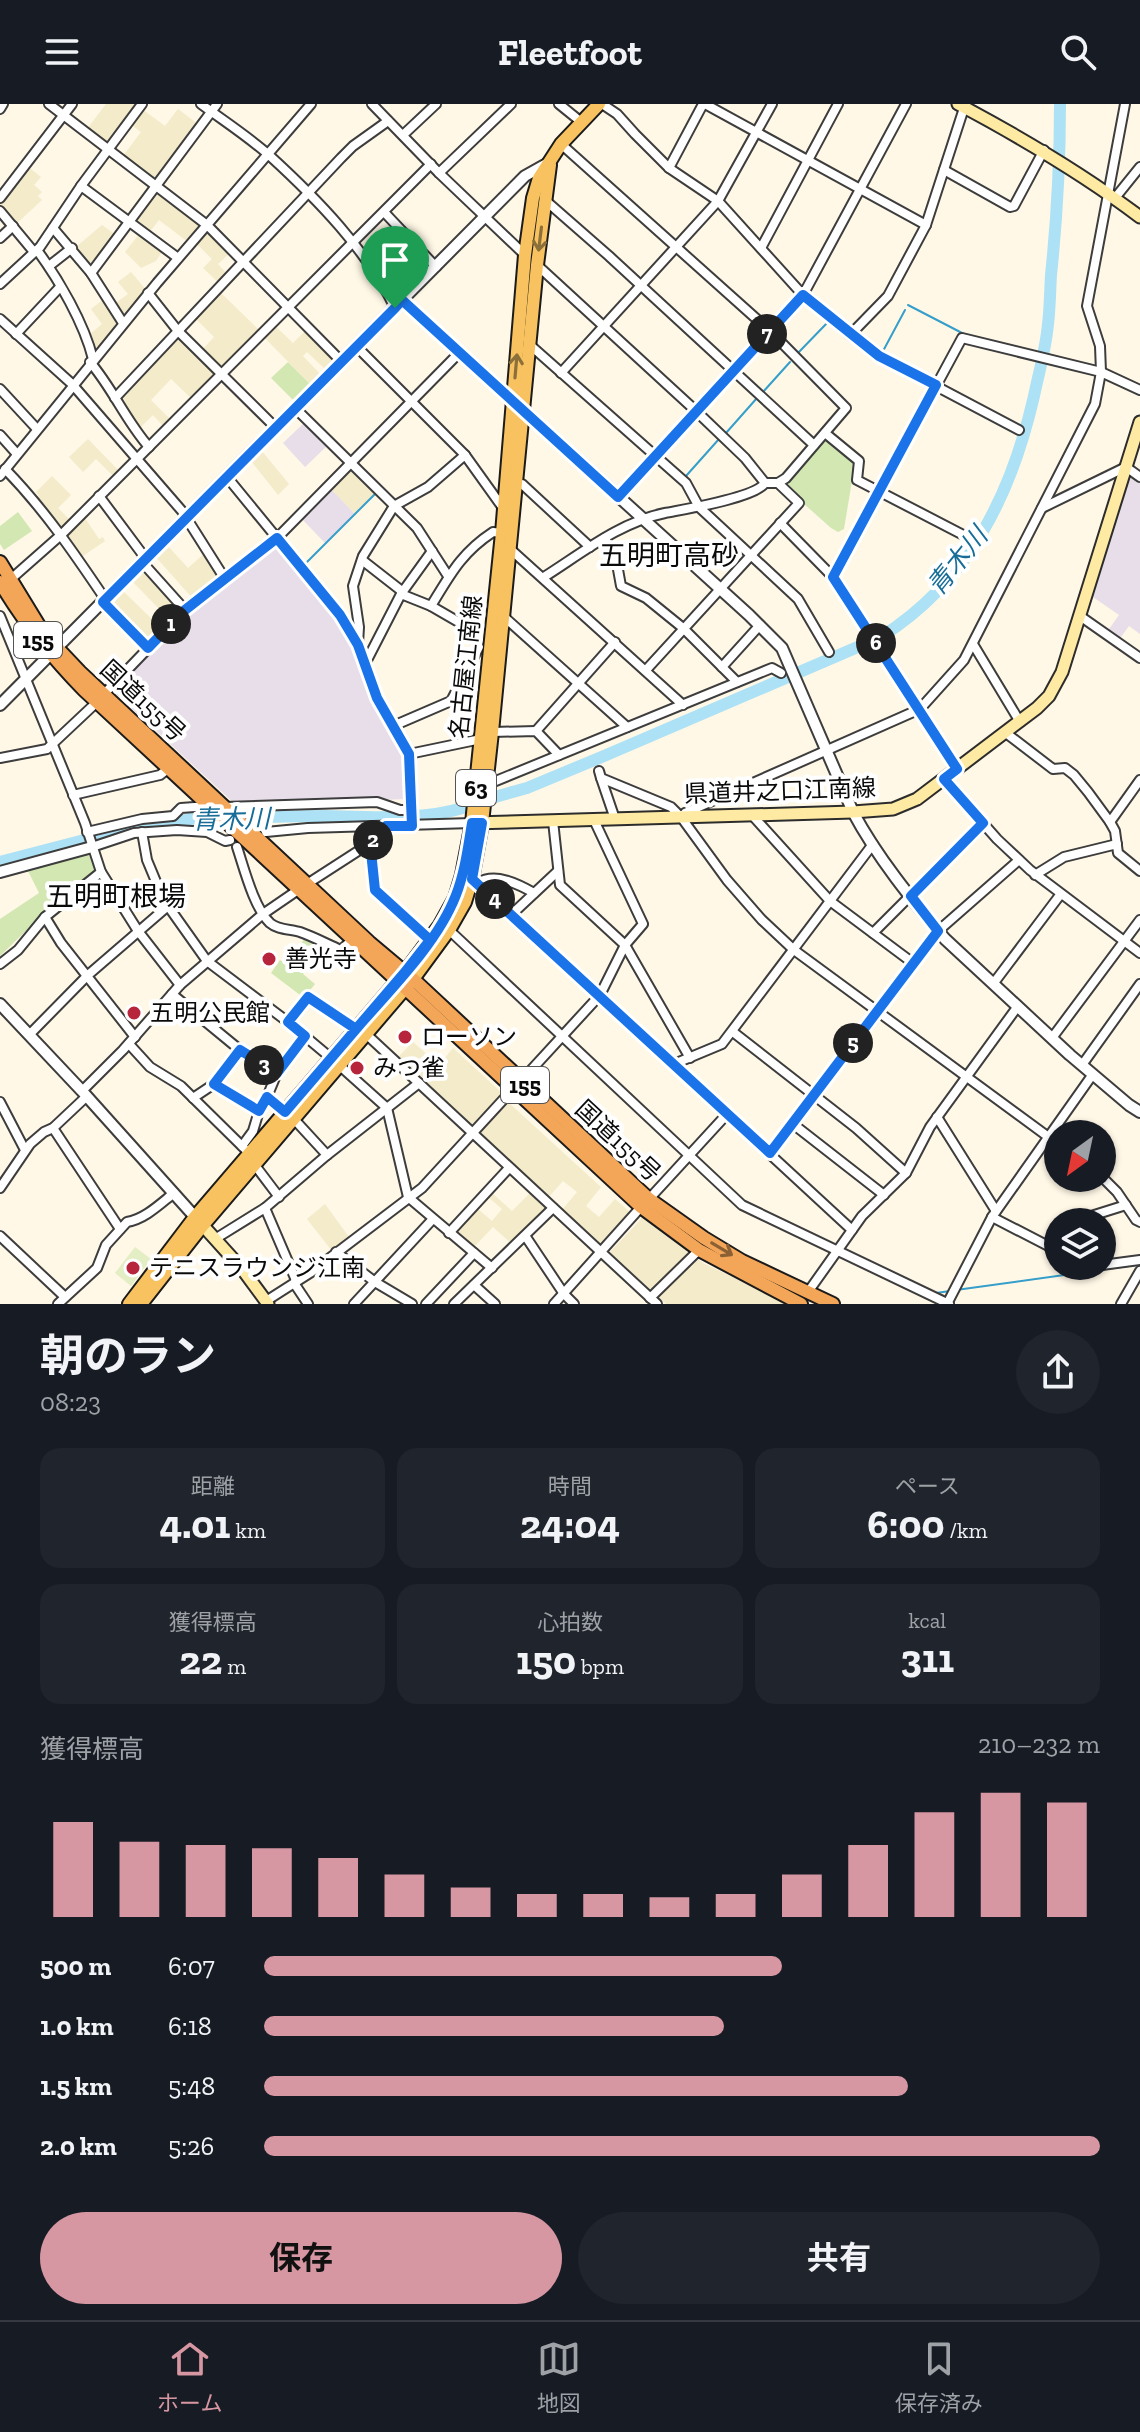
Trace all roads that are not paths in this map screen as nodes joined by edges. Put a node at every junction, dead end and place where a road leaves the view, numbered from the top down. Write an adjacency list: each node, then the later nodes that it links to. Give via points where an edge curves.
1 (3, 104): 19 (street)
2 (49, 104): 20 (street)
3 (72, 104): 20 (street)
4 (142, 104): 26 (street)
5 (201, 104): 18 (street)
6 (311, 104): 28 (street)
7 (372, 104): 21 (street)
8 (436, 104): 24 (street)
9 (511, 104): 35 (street)
10 (559, 104): 22 (street)
11 (600, 104): 22 (main road, 名古屋江南線 / 63); 33 (street, via 617,114)
12 (704, 104): 23 (street); 33 (street)
13 (772, 104): 23 (street)
14 (838, 104): 30 (street)
15 (906, 104): 38 (street)
16 (1125, 104): 40 (street)
17 (962, 105): 27 (main road); 34 (street)
18 (214, 108): 28 (street); 36 (street)
19 (0, 109)
20 (64, 115): 26 (street); 41 (street)
21 (388, 121): 24 (street); 39 (street, via 353,146)
22 (580, 121): 25 (main road, 名古屋江南線 / 63)
23 (756, 133): 30 (street); 43 (street)
24 (403, 135): 31 (street)
25 (561, 144): 29 (main road, 名古屋江南線 / 63); 55 (street)
26 (108, 149): 36 (street); 37 (street)
27 (1046, 152): 34 (street, via 1010,207); 40 (main road)
28 (268, 155): 39 (street); 49 (street)
29 (550, 162): 42 (main road, 名古屋江南線 / 63); 46 (street, via 525,176); 59 (main road, 名古屋江南線 / 63, via 533,198)
30 (808, 162): 38 (street); 57 (street)
31 (431, 164): 35 (street); 45 (street)
32 (1140, 167): 40 (street)
33 (669, 168): 43 (street)
34 (944, 170): 50 (street)
35 (439, 173): 46 (street)
36 (156, 185): 48 (street); 49 (street)
37 (81, 186): 48 (street); 52 (street)
38 (860, 191): 50 (street); 70 (street)
39 (307, 194): 54 (street); 61 (street)
40 (1111, 195): 47 (main road); 86 (street, via 1087,306 1100,346)
41 (0, 198)
42 (545, 200): 62 (main road, 名古屋江南線 / 63, one-way to 62); 67 (street)
43 (718, 201): 55 (street); 57 (street)
44 (0, 211): 51 (street)
45 (384, 212): 54 (street); 64 (street)
46 (485, 217): 59 (street); 64 (street)
47 (1140, 217)
48 (129, 222): 60 (street); 65 (street)
49 (207, 225): 60 (street); 61 (street)
50 (926, 225): 79 (street, via 888,296)
51 (13, 226): 53 (street); 58 (street)
52 (53, 228): 56 (street); 58 (street)
53 (0, 238)
54 (352, 243): 71 (street); 72 (street)
55 (677, 247): 67 (street); 77 (street)
56 (72, 248): 63 (street); 65 (street)
57 (761, 248): 70 (street)
58 (36, 251): 63 (street); 66 (street)
59 (525, 255): 94 (main road, 名古屋江南線 / 63, one-way to 59)
60 (178, 258): 69 (street)
61 (245, 261): 72 (street); 76 (street)
62 (537, 265): 75 (street); 80 (main road, 名古屋江南線 / 63)
63 (49, 266): 68 (street)
64 (436, 267): 71 (street)
65 (91, 273): 74 (street)
66 (0, 284)
67 (642, 286): 75 (street); 85 (street)
68 (60, 287): 78 (street); 83 (street, via 88,340)
69 (148, 293): 74 (street); 76 (street)
70 (803, 295): 77 (street); 79 (street)
71 (399, 304): 81 (street); 82 (street)
72 (289, 307): 84 (street); 88 (street)
73 (0, 319): 78 (street)
74 (123, 323): 83 (street)
75 (604, 327): 87 (street); 98 (street)
76 (178, 331): 88 (street); 93 (street)
77 (770, 331): 85 (street); 103 (street, via 846,408)
78 (16, 334): 89 (street)
79 (850, 335): 90 (street)
80 (530, 345): 87 (street); 97 (main road, 名古屋江南線 / 63)
81 (356, 346): 84 (street); 95 (street)
82 (460, 352): 94 (street); 95 (street)
83 (92, 361): 89 (street); 93 (street)
84 (341, 361): 96 (street)
85 (733, 370): 98 (street); 105 (street)
86 (1101, 372): 90 (street, via 962,338); 92 (street); 124 (street, via 1095,404)
87 (561, 373): 109 (street)
88 (221, 374): 100 (street); 106 (street)
89 (72, 384): 101 (street); 110 (street)
90 (936, 385): 102 (street); 119 (street)
91 (0, 389): 101 (street)
92 (1140, 390)
93 (115, 398): 106 (street)
94 (513, 400): 97 (street); 125 (main road, 名古屋江南線 / 63)
95 (410, 402): 108 (street); 111 (street)
96 (295, 408): 100 (street); 111 (street)
97 (524, 410): 118 (main road, 名古屋江南線 / 63); 121 (street)
98 (696, 411): 109 (street); 116 (street)
99 (1140, 422): 112 (main road, 県道井之口江南線)
100 (276, 428): 114 (street)
101 (37, 429): 107 (street)
102 (1019, 430)
103 (825, 433): 105 (street); 119 (street, via 859,461 857,480)
104 (0, 435): 107 (street)
105 (814, 445): 117 (street)
106 (149, 447): 110 (street)
107 (17, 454): 113 (street)
108 (465, 455): 122 (street, via 428,487); 125 (street)
109 (655, 455): 121 (street); 123 (street, via 686,483)
110 (136, 459): 120 (street); 126 (street)
111 (349, 464): 122 (street); 131 (street)
112 (1126, 467): 115 (street); 124 (street); 154 (main road, 県道井之口江南線)
113 (2, 472): 130 (street, via 28,492)
114 (227, 477): 126 (street); 131 (street)
115 (1140, 477)
116 (765, 483): 117 (street); 123 (street, via 761,489)
117 (778, 483): 128 (street, via 799,503)
118 (516, 484): 134 (street); 135 (main road, 名古屋江南線 / 63)
119 (879, 491): 133 (street); 143 (street)
120 (99, 496): 130 (street); 138 (street)
121 (618, 497): 127 (street)
122 (394, 506): 136 (street); 139 (street)
123 (699, 507): 127 (street); 137 (street)
124 (1041, 508): 159 (street)
125 (503, 509): 129 (main road, 名古屋江南線 / 63)
126 (187, 517): 138 (street); 144 (street)
127 (642, 519): 132 (street); 146 (street)
128 (780, 523): 137 (street); 143 (street)
129 (502, 533): 141 (street, via 493,532 479,542); 167 (main road, 名古屋江南線 / 63)
130 (62, 534): 145 (street); 149 (street)
131 (277, 538): 144 (street); 160 (street)
132 (605, 538): 134 (street); 156 (street, via 621,586 646,598)
133 (971, 539)
134 (590, 547): 142 (street)
135 (509, 548): 142 (street); 153 (main road, 名古屋江南線 / 63)
136 (432, 551): 141 (street); 147 (street)
137 (750, 556): 146 (street); 163 (street, via 798,599)
138 (144, 560): 149 (street); 151 (street)
139 (362, 560): 147 (street); 160 (street, via 353,586)
140 (0, 562): 145 (highway, 国道155号 / 155)
141 (448, 576): 150 (street)
142 (544, 577): 158 (street)
143 (833, 577): 177 (street)
144 (225, 579): 151 (street)
145 (6, 581): 148 (highway, 国道155号 / 155); 162 (highway, 国道155号 / 155)
146 (721, 588): 155 (street); 156 (street)
147 (402, 593): 150 (street); 165 (street)
148 (4, 598): 162 (highway, 国道155号 / 155)
149 (104, 601): 161 (street); 162 (street)
150 (431, 606): 166 (street, via 469,628 479,647)
151 (185, 610): 161 (street)
152 (0, 616): 157 (street)
153 (503, 616): 173 (street); 183 (main road, 名古屋江南線 / 63)
154 (1080, 616): 164 (street); 178 (main road, 県道井之口江南線, via 1056,686)
155 (760, 625): 168 (street); 185 (street, via 782,648)
156 (683, 628): 168 (street); 169 (street)
157 (3, 631): 171 (street)
158 (615, 642): 169 (street); 173 (street)
159 (973, 644): 177 (street); 178 (street)
160 (358, 645): 165 (street)
161 (148, 648): 174 (street)
162 (53, 651): 171 (street); 174 (highway, 国道155号 / 155)
163 (829, 652)
164 (1140, 658)
165 (365, 664): 179 (street)
166 (470, 664): 167 (street); 179 (street, via 451,701)
167 (489, 664): 183 (main road, 名古屋江南線 / 63)
168 (722, 667): 172 (street)
169 (646, 670): 176 (street)
170 (781, 673): 172 (street, via 772,668)
171 (27, 678): 175 (street); 184 (street)
172 (737, 682): 176 (street)
173 (579, 683): 180 (street); 181 (street)
174 (100, 698): 184 (street); 189 (highway, 国道155号 / 155); 197 (highway, 国道155号 / 155)
175 (0, 705)
176 (683, 705): 180 (street)
177 (920, 709): 185 (street); 190 (street)
178 (1020, 722): 182 (main road, 県道井之口江南線)
179 (393, 726): 186 (street)
180 (627, 727): 187 (street)
181 (536, 731): 183 (street); 187 (street)
182 (1006, 733): 190 (main road, 県道井之口江南線); 205 (street, via 1053,769 1065,768 1074,775)
183 (487, 735): 186 (street); 193 (main road, 名古屋江南線 / 63); 206 (main road, 名古屋江南線 / 63)
184 (52, 745): 188 (street); 194 (street)
185 (827, 750): 198 (street); 201 (street)
186 (409, 754): 200 (street)
187 (559, 755): 193 (street)
188 (0, 758)
189 (169, 768): 194 (street, via 160,775); 197 (highway, 国道155号 / 155)
190 (957, 769): 191 (main road, 県道井之口江南線)
191 (944, 779): 198 (main road, 県道井之口江南線, via 907,805); 207 (street)
192 (1140, 780): 195 (street)
193 (486, 785): 206 (main road, 名古屋江南線 / 63)
194 (73, 795): 211 (street)
195 (1130, 795): 196 (street); 205 (street)
196 (1140, 803)
197 (218, 807): 200 (street, via 377,802); 211 (street, via 181,808 173,816); 212 (highway, 国道155号 / 155)
198 (853, 812): 199 (main road, 県道井之口江南線); 214 (street)
199 (752, 815): 201 (main road, 県道井之口江南線); 228 (street)
200 (411, 817): 206 (street); 208 (street)
201 (681, 817): 202 (main road, 県道井之口江南線); 202 (street, via 671,807 600,774); 242 (street, via 727,880)
202 (615, 819): 203 (main road, 県道井之口江南線)
203 (594, 820): 204 (main road, 県道井之口江南線); 241 (street, via 643,924)
204 (553, 821): 206 (main road, 県道井之口江南線); 218 (street)
205 (1110, 822): 215 (street)
206 (477, 823): 223 (main road, 名古屋江南線 / 63); 239 (main road, 名古屋江南線 / 63, via 455,898)
207 (983, 823): 217 (street); 227 (street)
208 (386, 826): 210 (street); 213 (street, via 386,833)
209 (142, 832): 212 (street, via 207,832 225,841); 216 (street); 229 (street, via 147,860)
210 (266, 832)
211 (88, 833): 216 (street)
212 (236, 835): 224 (highway, 国道155号 / 155); 230 (street)
213 (370, 842): 224 (street); 239 (street, via 375,890)
214 (873, 844): 227 (street); 228 (street)
215 (1117, 844): 219 (street, via 1118,853); 222 (street, via 1064,857)
216 (92, 845): 220 (street); 221 (street)
217 (1019, 860): 222 (street); 236 (street)
218 (558, 871): 225 (street); 241 (street, via 560,885)
219 (1140, 871)
220 (0, 872)
221 (101, 872): 232 (street); 235 (street)
222 (1035, 875): 226 (street)
223 (475, 881): 225 (street, via 502,880); 231 (street); 234 (main road, 名古屋江南線 / 63)
224 (303, 887): 230 (street); 238 (highway, 国道155号 / 155); 248 (highway, 国道155号 / 155)
225 (534, 893): 231 (street)
226 (1060, 895): 240 (street); 249 (street)
227 (911, 896): 236 (street); 237 (street)
228 (830, 901): 237 (street); 242 (street)
229 (168, 906): 235 (street); 244 (street)
230 (263, 914): 238 (street, via 279,928 341,950); 244 (street)
231 (512, 914): 253 (street)
232 (45, 917): 246 (street); 247 (street)
233 (1140, 920): 240 (street)
234 (449, 930): 248 (main road, 名古屋江南線 / 63); 262 (street)
235 (138, 931): 247 (street); 251 (street)
236 (938, 931): 245 (street); 249 (street)
237 (873, 933): 245 (street)
238 (352, 940): 248 (highway, 国道155号 / 155)
239 (430, 940): 248 (main road, 名古屋江南線 / 63)
240 (1124, 941): 243 (street); 263 (street)
241 (625, 945): 253 (street); 266 (street)
242 (794, 950): 256 (street); 259 (street)
243 (1140, 953)
244 (207, 961): 251 (street); 257 (street)
245 (913, 963): 256 (street)
246 (0, 964)
247 (88, 975): 260 (street); 264 (street)
248 (405, 980): 258 (main road, 名古屋江南線 / 63); 275 (highway, 国道155号 / 155)
249 (993, 984): 255 (street)
250 (1140, 984): 269 (street)
251 (180, 985): 252 (street)
252 (172, 994): 264 (street); 265 (street)
253 (600, 995): 262 (street); 268 (street)
254 (0, 1004): 260 (street)
255 (1018, 1006): 263 (street); 272 (street)
256 (877, 1010): 272 (street); 277 (street)
257 (288, 1022): 258 (street, via 308,997); 261 (street)
258 (361, 1031): 267 (main road, 名古屋江南線 / 63); 273 (street)
259 (733, 1032): 266 (street, via 722,1044); 277 (street)
260 (30, 1034): 276 (street)
261 (305, 1036): 267 (street); 270 (street)
262 (562, 1036): 275 (street); 297 (street)
263 (1052, 1038): 269 (street)
264 (132, 1040): 276 (street); 279 (street, via 150,1067)
265 (240, 1050): 270 (street); 274 (street)
266 (690, 1058): 268 (street)
267 (335, 1061): 281 (street); 285 (main road, 名古屋江南線 / 63)
268 (674, 1064): 284 (street)
269 (1082, 1065): 271 (street)
270 (277, 1073): 278 (street)
271 (1093, 1074): 283 (street); 287 (street)
272 (967, 1076): 286 (street); 291 (street)
273 (419, 1083): 281 (street); 290 (street)
274 (214, 1084): 279 (street); 282 (street)
275 (517, 1085): 290 (street); 306 (highway, 国道155号 / 155)
276 (85, 1094): 289 (street); 302 (street)
277 (814, 1094): 288 (street); 299 (street)
278 (267, 1097): 282 (street); 285 (street)
279 (193, 1098): 295 (street)
280 (0, 1102): 293 (street)
281 (387, 1108): 296 (street); 305 (street)
282 (259, 1111): 295 (street)
283 (1140, 1112)
284 (728, 1113): 294 (street); 297 (street)
285 (289, 1115): 295 (main road, 名古屋江南線 / 63); 296 (street)
286 (937, 1117): 299 (street); 311 (street)
287 (1061, 1120)
288 (793, 1124): 294 (street); 303 (street)
289 (53, 1128): 293 (street); 315 (street)
290 (472, 1133): 298 (street); 305 (street)
291 (1044, 1134)
292 (1044, 1145): 311 (street)
293 (25, 1150): 300 (street)
294 (770, 1153): 316 (street)
295 (249, 1154): 304 (street); 313 (main road, 名古屋江南線 / 63)
296 (327, 1155): 304 (street)
297 (689, 1155): 306 (street); 323 (street, via 742,1205)
298 (509, 1168): 309 (street); 317 (street)
299 (906, 1173): 303 (street)
300 (0, 1188)
301 (1116, 1191): 307 (street)
302 (174, 1193): 313 (street); 315 (street)
303 (884, 1195): 316 (street)
304 (279, 1197): 308 (street)
305 (408, 1197): 312 (street); 324 (street)
306 (645, 1203): 322 (highway, 国道155号 / 155); 326 (street); 334 (highway, 国道155号 / 155, one-way to 334, via 742,1261)
307 (1126, 1205): 310 (street); 314 (street)
308 (265, 1208): 320 (street); 331 (street)
309 (553, 1208): 319 (street); 326 (street)
310 (1116, 1208)
311 (994, 1214): 321 (street); 351 (street)
312 (432, 1220): 317 (street); 332 (street)
313 (199, 1221): 320 (main road); 339 (main road, 名古屋江南線 / 63); 340 (main road, 名古屋江南線 / 63)
314 (1140, 1222)
315 (120, 1229): 336 (street, via 97,1268)
316 (852, 1230): 323 (street)
317 (449, 1233): 325 (street)
318 (0, 1236): 336 (street)
319 (526, 1237): 329 (street); 335 (street)
320 (215, 1239): 338 (main road)
321 (1044, 1241)
322 (699, 1250): 337 (street); 349 (highway, 国道155号 / 155)
323 (838, 1250): 334 (street); 351 (street)
324 (336, 1252): 331 (street); 332 (street)
325 (474, 1253): 329 (street); 344 (street)
326 (601, 1253): 335 (street); 337 (street)
327 (1140, 1260): 328 (street)
328 (1116, 1263)
329 (492, 1268): 333 (street)
330 (1140, 1271): 352 (street)
331 (295, 1282): 338 (street); 341 (street)
332 (375, 1282): 342 (street); 343 (street)
333 (474, 1285): 345 (street); 346 (street)
334 (808, 1292): 349 (street); 350 (highway, 国道155号 / 155)
335 (564, 1294): 347 (street); 348 (street)
336 (61, 1301)
337 (653, 1301)
338 (267, 1302)
339 (129, 1304)
340 (141, 1304)
341 (308, 1304)
342 (354, 1304)
343 (412, 1304)
344 (426, 1304)
345 (454, 1304)
346 (495, 1304)
347 (554, 1304)
348 (574, 1304)
349 (800, 1304)
350 (833, 1304)
351 (948, 1304)
352 (1121, 1304)

